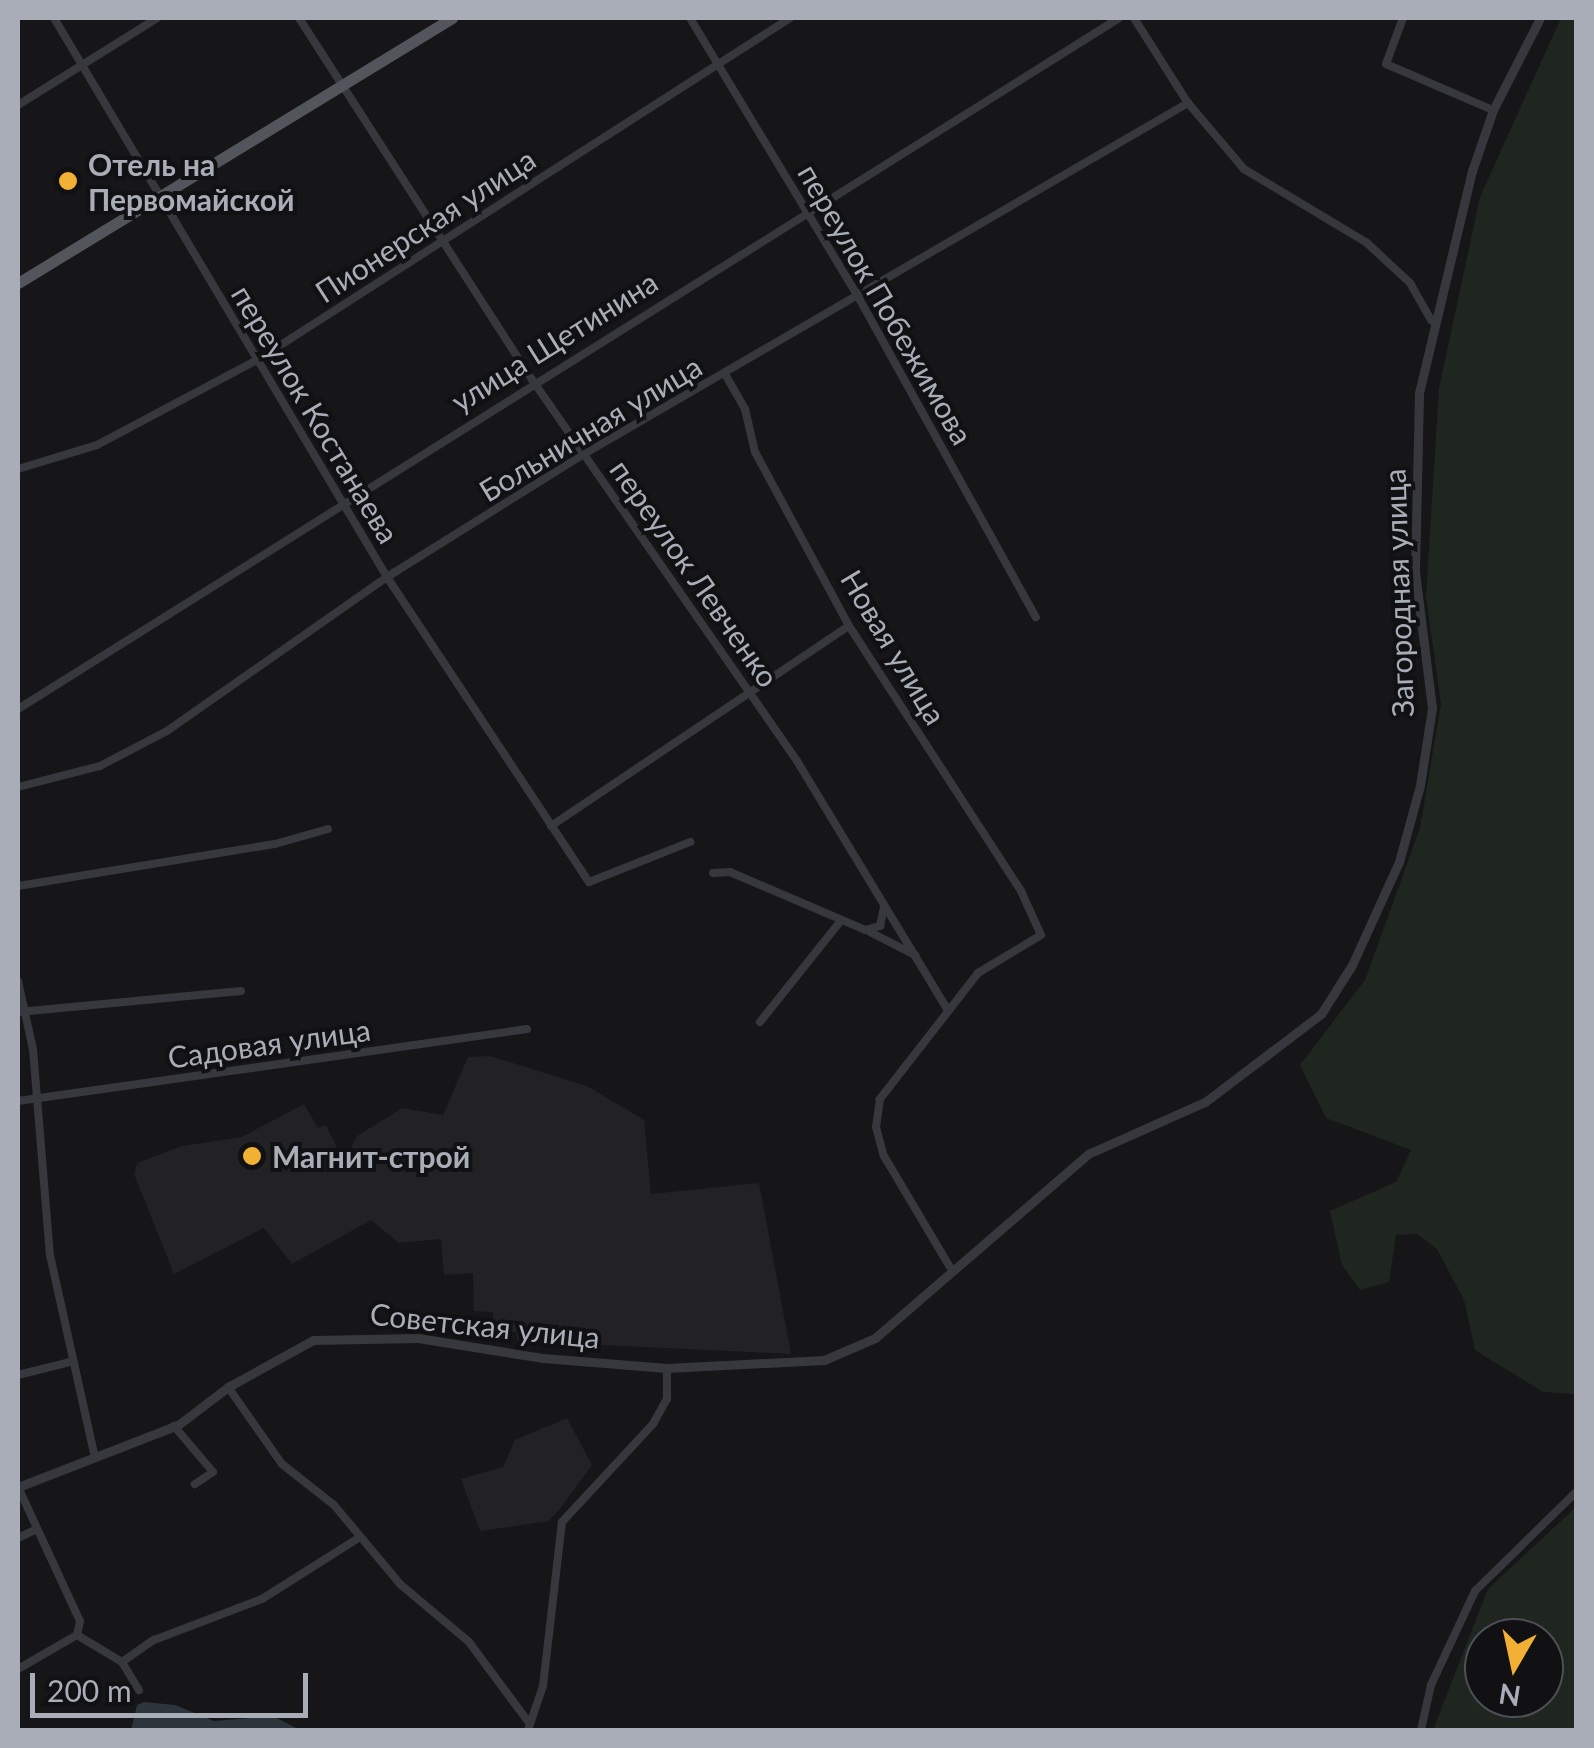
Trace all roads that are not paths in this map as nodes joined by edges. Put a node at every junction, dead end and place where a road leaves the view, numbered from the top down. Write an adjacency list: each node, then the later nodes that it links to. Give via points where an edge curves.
1 (54, 18): 12 (street, переулок Костанаева)
2 (158, 18): 12 (street)
3 (299, 18): 13 (street, переулок Левченко)
4 (452, 18): 13 (main road)
5 (690, 18): 11 (street, переулок Побежимова)
6 (790, 18): 11 (street, Пионерская улица)
7 (1119, 18): 18 (street, улица Щетинина)
8 (1134, 18): 14 (street)
9 (1403, 18): 16 (street, via 1386,64)
10 (1540, 18): 16 (street, Загородная улица)
11 (720, 62): 18 (street, переулок Побежимова); 19 (street, Пионерская улица)
12 (84, 64): 15 (street); 17 (street, переулок Костанаева)
13 (340, 84): 17 (main road); 19 (street, переулок Левченко)
14 (1188, 103): 21 (street, Больничная улица); 22 (street, via 1244,169 1367,243 1410,282)
15 (18, 105)
16 (1492, 110): 22 (street, Загородная улица)
17 (160, 196): 20 (main road); 23 (street, переулок Костанаева)
18 (804, 210): 21 (street, переулок Побежимова); 25 (street, улица Щетинина)
19 (444, 244): 23 (street, Пионерская улица); 25 (street, переулок Левченко)
20 (18, 283)
21 (855, 291): 24 (street, Больничная улица); 30 (street, переулок Побежимова)
22 (1431, 320): 52 (street, Загородная улица, via 1419,393 1415,572 1432,708 1399,862 1352,965 1321,1014 1255,1070 1205,1102 1088,1154)
23 (258, 360): 27 (street, Пионерская улица, via 98,445); 28 (street, переулок Костанаева)
24 (726, 374): 26 (street, Больничная улица); 31 (street, Новая улица, via 745,410 755,452)
25 (533, 381): 26 (street, переулок Левченко); 28 (street, улица Щетинина)
26 (584, 454): 29 (street, Больничная улица); 32 (street, переулок Левченко)
27 (18, 469)
28 (342, 502): 29 (street, переулок Костанаева); 33 (street, улица Щетинина)
29 (388, 577): 34 (street, Больничная улица, via 167,731 100,766); 35 (street, переулок Костанаева)
30 (1036, 618)
31 (849, 626): 32 (street); 46 (street, Новая улица, via 1021,890 1041,935 978,973)
32 (750, 693): 35 (street); 40 (street, переулок Левченко)
33 (18, 710)
34 (18, 787)
35 (551, 826): 37 (street, переулок Костанаева, via 589,882)
36 (328, 828): 39 (street, via 276,844)
37 (690, 842)
38 (713, 873): 41 (street, via 744,878)
39 (18, 886)
40 (884, 907): 42 (street, via 880,926); 43 (street, переулок Левченко)
41 (839, 923): 42 (street); 48 (street)
42 (865, 930): 43 (street)
43 (918, 958): 46 (street, переулок Левченко)
44 (18, 981): 47 (street)
45 (241, 990): 47 (street)
46 (947, 1009): 52 (street, via 880,1099 876,1126 910,1208)
47 (21, 1011): 50 (street)
48 (760, 1022)
49 (527, 1029): 50 (street, Садовая улица)
50 (37, 1099): 51 (street, Садовая улица); 53 (street, via 50,1255)
51 (18, 1101)
52 (950, 1266): 54 (street, Советская улица, via 874,1338 824,1360)
53 (70, 1362): 55 (street); 58 (street)
54 (667, 1368): 56 (street, Советская улица, via 368,1336 313,1340); 69 (street, via 667,1400 653,1424 562,1522 546,1668)
55 (18, 1375)
56 (228, 1387): 57 (street, Советская улица); 64 (street, via 282,1464 334,1505)
57 (174, 1426): 58 (street, Советская улица); 59 (street, via 213,1472)
58 (94, 1453): 60 (street, Советская улица)
59 (196, 1484)
60 (18, 1486): 62 (street)
61 (1576, 1492): 70 (street, via 1476,1591 1431,1685)
62 (35, 1530): 63 (street); 65 (street, via 80,1621)
63 (18, 1538)
64 (357, 1540): 66 (street, via 262,1599 154,1640); 69 (street, via 469,1642)
65 (77, 1634): 66 (street); 67 (street)
66 (122, 1662): 68 (street)
67 (18, 1668)
68 (139, 1690)
69 (529, 1727)
70 (1421, 1730)

